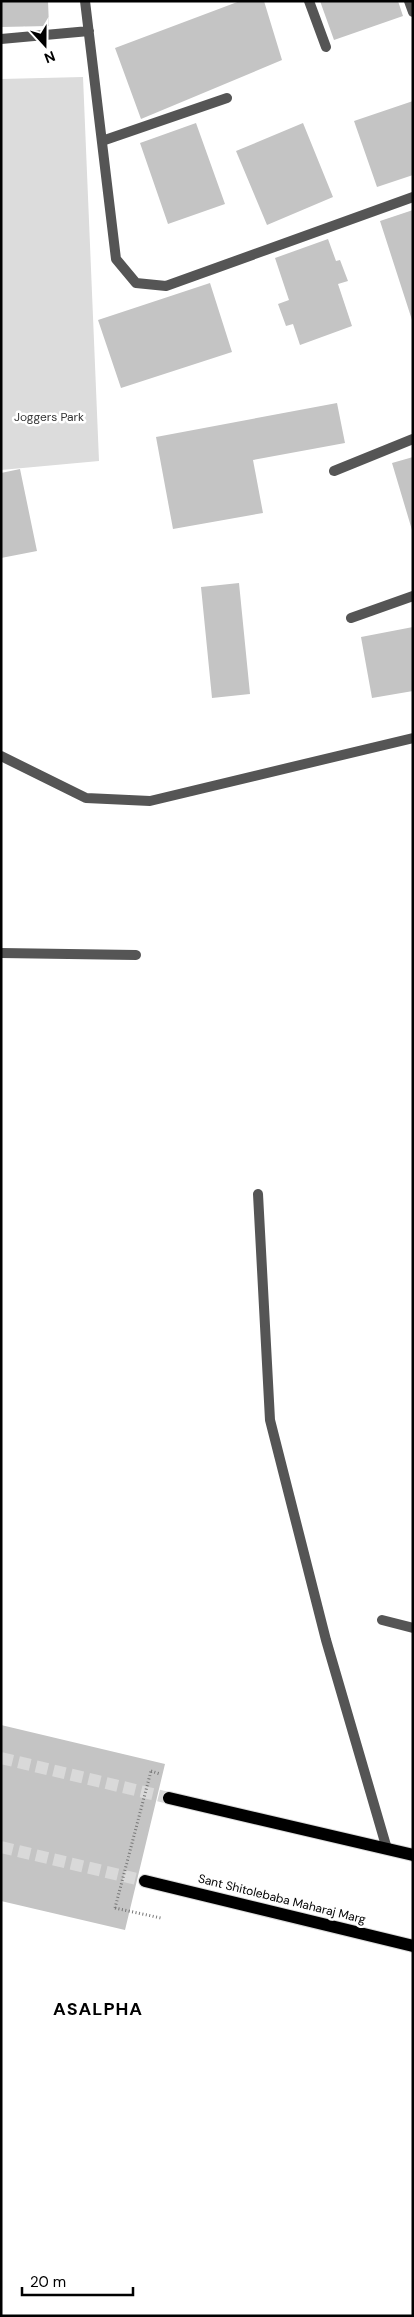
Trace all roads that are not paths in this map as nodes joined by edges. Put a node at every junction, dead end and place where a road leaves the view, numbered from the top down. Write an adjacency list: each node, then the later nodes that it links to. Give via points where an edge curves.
1 (84, 1): 5 (street)
2 (309, 1): 7 (street)
3 (409, 1): 4 (street)
4 (413, 12)
5 (89, 30): 6 (street); 9 (street)
6 (1, 39)
7 (326, 47)
8 (227, 98): 9 (street)
9 (102, 141): 10 (street, via 116,259 136,283 166,286)
10 (413, 197)
11 (413, 438): 12 (street)
12 (334, 471)
13 (413, 596): 14 (street)
14 (351, 618)
15 (413, 738): 16 (street, via 150,801 86,798)
16 (1, 756)
17 (1, 953): 18 (street)
18 (136, 955)
19 (258, 1194): 23 (street, via 270,1420 326,1640)
20 (382, 1620): 21 (street)
21 (413, 1628)
22 (169, 1798): 23 (main road)
23 (388, 1849): 24 (main road)
24 (413, 1855)
25 (145, 1880): 26 (main road, Sant Shitolebaba Maharaj Marg)
26 (413, 1946)

